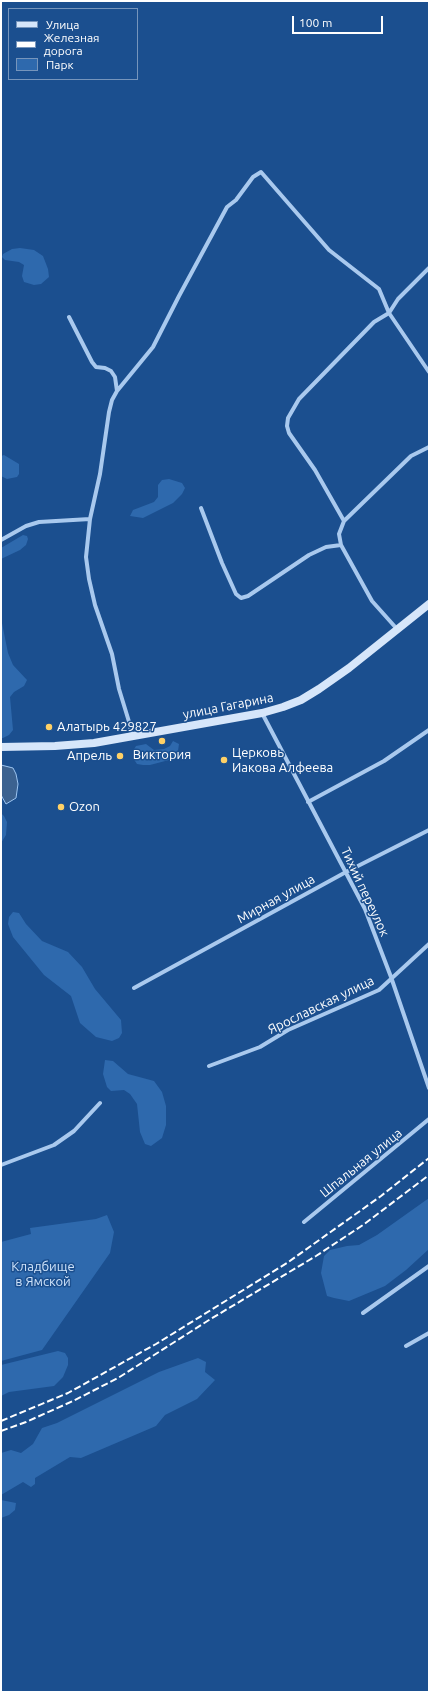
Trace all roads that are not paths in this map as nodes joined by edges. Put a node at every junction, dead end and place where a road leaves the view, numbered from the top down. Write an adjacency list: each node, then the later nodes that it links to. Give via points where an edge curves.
1 (429, 268): 2 (street, via 398,299)
2 (389, 313): 4 (street); 5 (street, via 379,289 329,250 261,172 253,177 236,200 227,207 153,347); 9 (street, via 374,322 299,400 288,418 289,433 315,470)
3 (69, 317): 5 (street, via 92,362 96,367 111,371 115,377)
4 (429, 372)
5 (117, 391): 8 (street, via 109,412)
6 (429, 448): 9 (street, via 412,456)
7 (201, 508): 11 (street, via 222,563 236,594 241,598 248,596 309,555 326,547)
8 (90, 519): 10 (street, via 39,522); 16 (street, via 86,557 89,579 112,654)
9 (344, 521): 11 (street, via 339,534)
10 (1, 540)
11 (341, 545): 13 (street, via 372,601)
12 (429, 604): 13 (main road, улица Гагарина)
13 (397, 630): 14 (main road, улица Гагарина, via 319,689 301,700)
14 (262, 713): 16 (main road, улица Гагарина); 18 (street, Тихий переулок)
15 (429, 730): 18 (street, via 384,760)
16 (131, 736): 17 (main road, улица Гагарина, via 94,743)
17 (1, 747)
18 (308, 802): 20 (street, Тихий переулок)
19 (429, 830): 20 (street, Мирная улица)
20 (346, 872): 22 (street, Тихий переулок, via 365,909); 23 (street, Мирная улица)
21 (429, 944): 22 (street, Ярославская улица)
22 (392, 977): 24 (street, Ярославская улица, via 379,990 288,1030 260,1047); 25 (street, Тихий переулок)
23 (134, 988)
24 (209, 1066)
25 (429, 1088)
26 (100, 1103): 28 (street, via 74,1131 54,1145)
27 (429, 1120): 29 (street, Шпальная улица)
28 (1, 1165)
29 (304, 1222)
30 (429, 1266): 31 (street)
31 (363, 1313)
32 (429, 1333): 33 (street)
33 (406, 1346)

